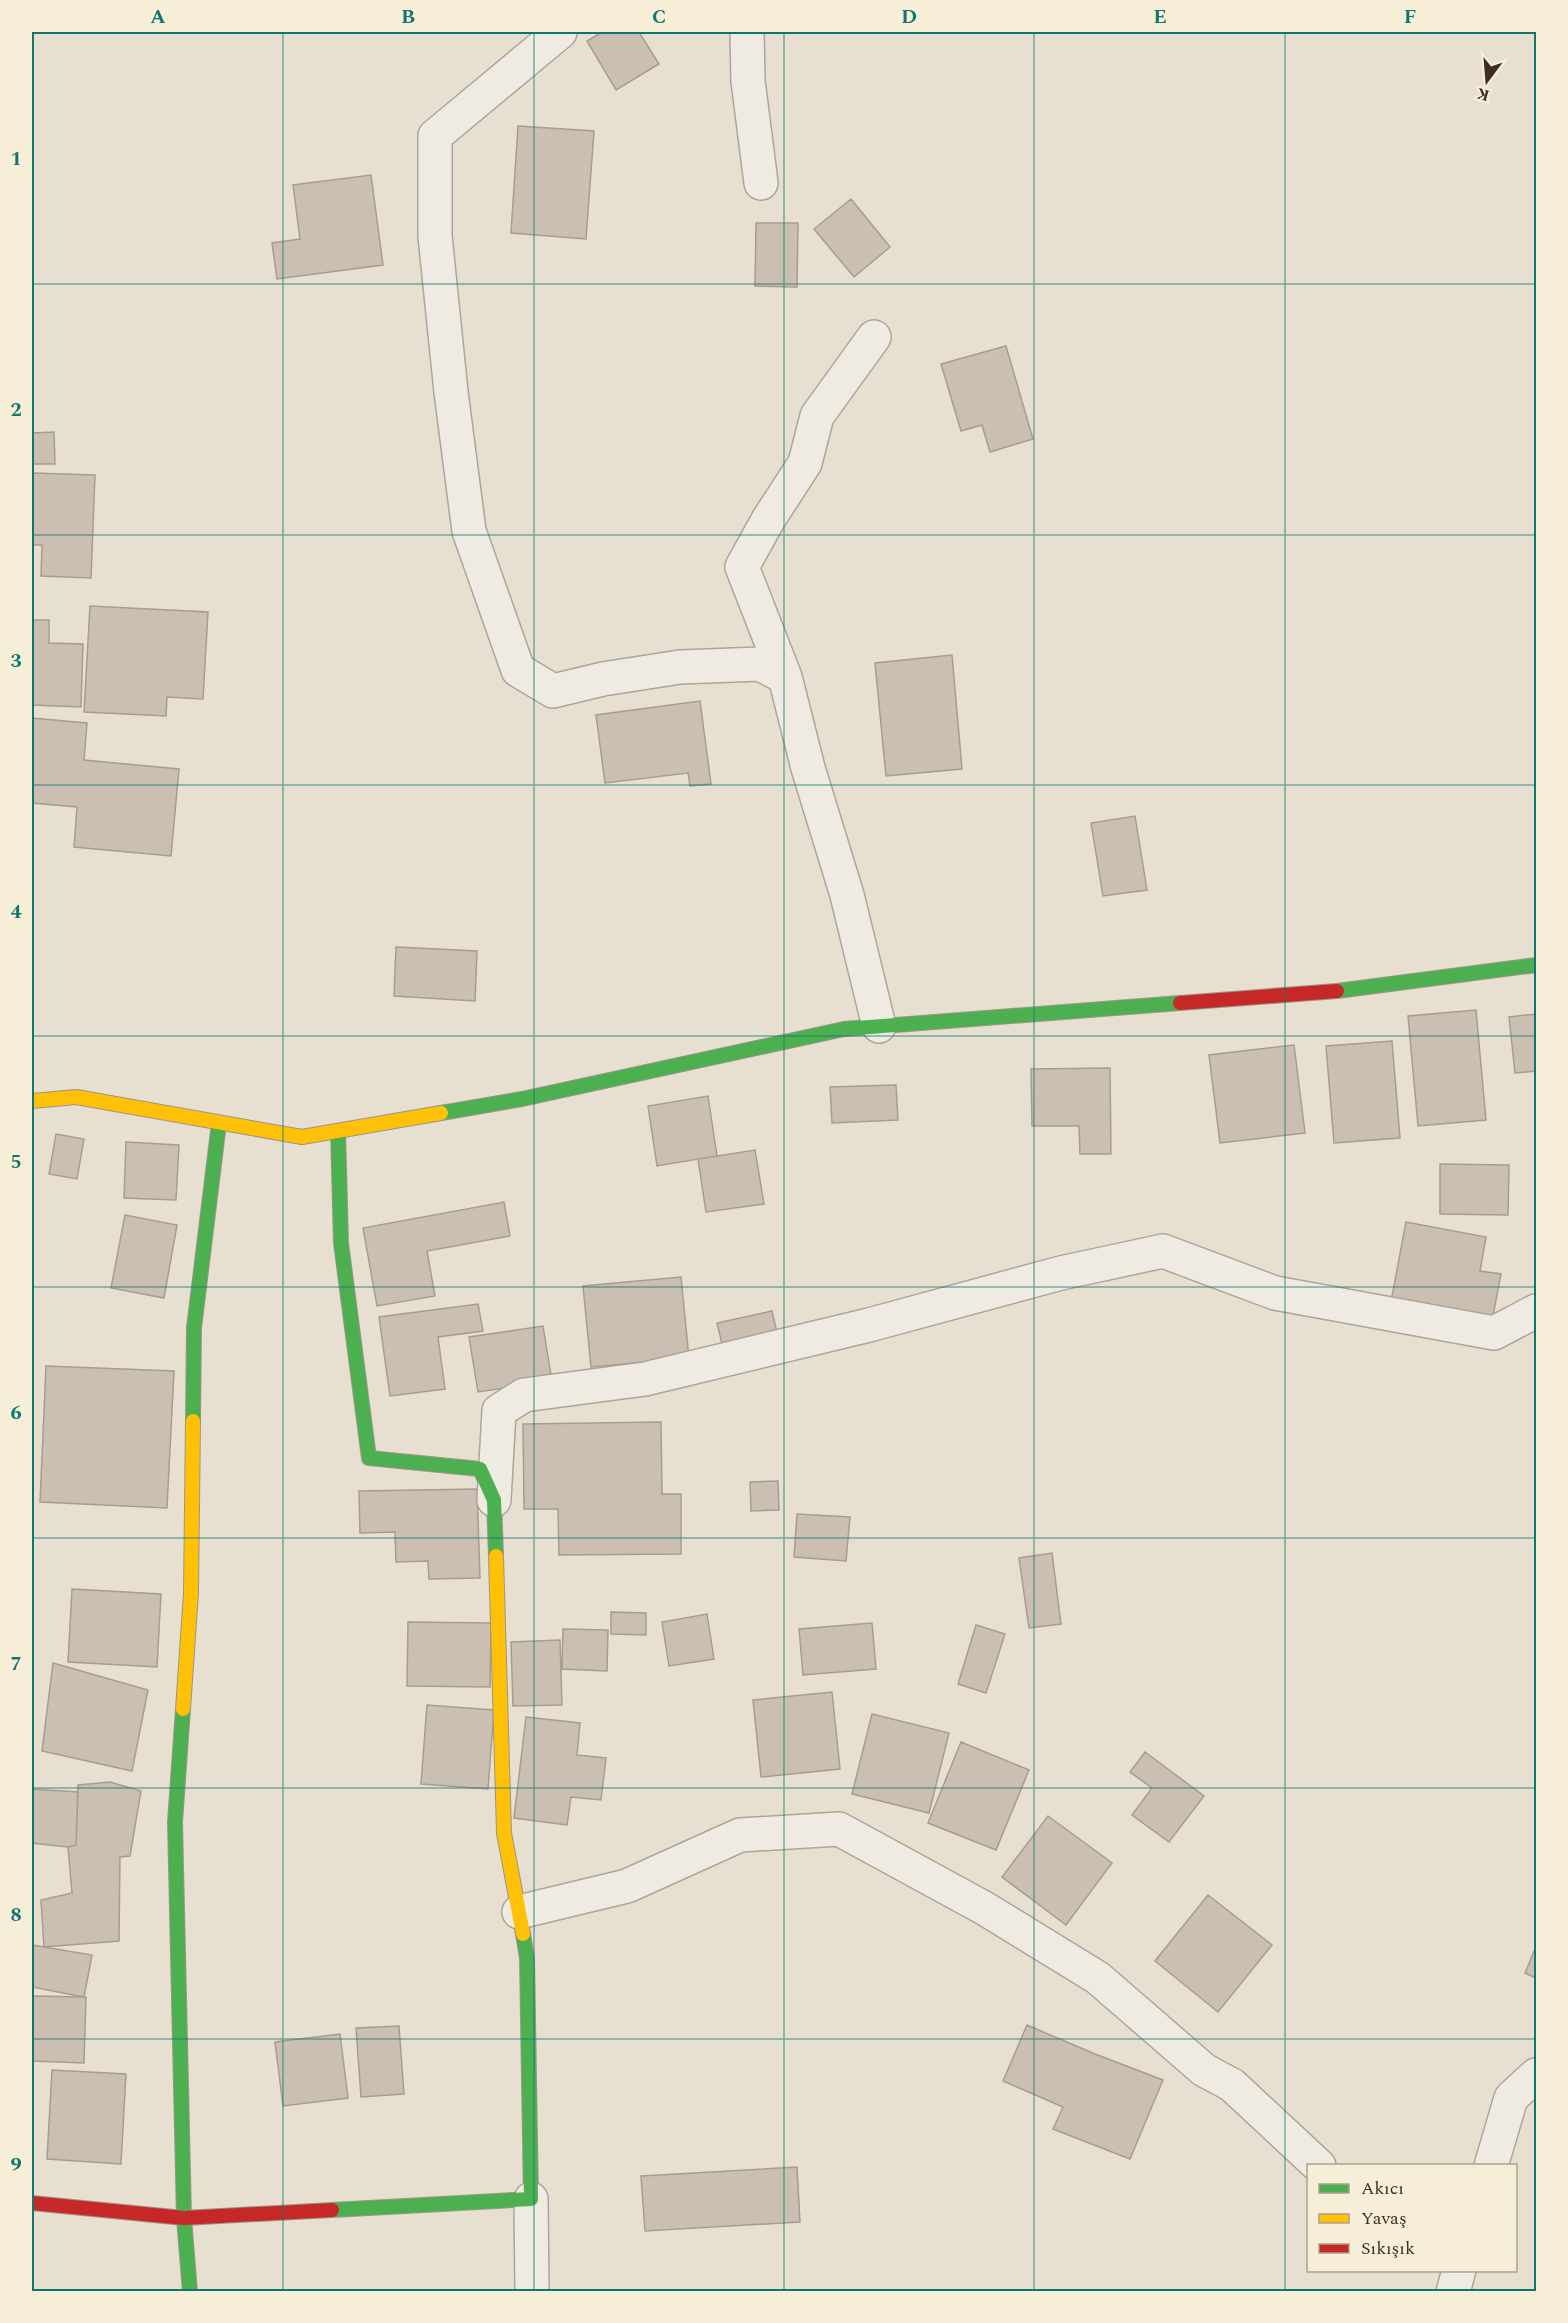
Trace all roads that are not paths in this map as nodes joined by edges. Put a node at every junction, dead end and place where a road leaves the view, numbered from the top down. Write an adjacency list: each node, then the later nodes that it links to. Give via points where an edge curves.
1 (560, 32): 5 (street, via 435,136 435,236 469,531 518,670 553,691 680,667 759,663)
2 (747, 32): 3 (street, via 748,81)
3 (761, 183)
4 (874, 337): 5 (street, via 817,416 806,463 742,567)
5 (785, 677): 7 (street)
6 (1536, 965): 7 (street, via 1363,989)
7 (879, 1026): 10 (street, via 844,1029 522,1098)
8 (32, 1101): 9 (street, via 76,1097)
9 (219, 1123): 10 (street, via 302,1137); 19 (street, via 194,1328 191,1593 176,1822)
10 (338, 1131): 12 (street, via 341,1243 369,1458 480,1469)
11 (1536, 1311): 12 (street, via 1494,1333 1275,1293 1163,1251 1061,1273 645,1379 524,1395 499,1411)
12 (494, 1500): 13 (street, via 504,1833)
13 (519, 1912): 15 (street, via 627,1886 740,1835 839,1829 984,1908 1098,1978 1204,2070 1232,2085); 17 (street, via 527,1958)
14 (1536, 2075): 16 (street, via 1511,2098)
15 (1317, 2164)
16 (1492, 2164)
17 (531, 2199): 19 (street); 22 (street)
18 (32, 2203): 19 (street)
19 (184, 2218): 21 (street)
20 (1459, 2272): 23 (street)
21 (190, 2292)
22 (532, 2292)
23 (1453, 2292)

